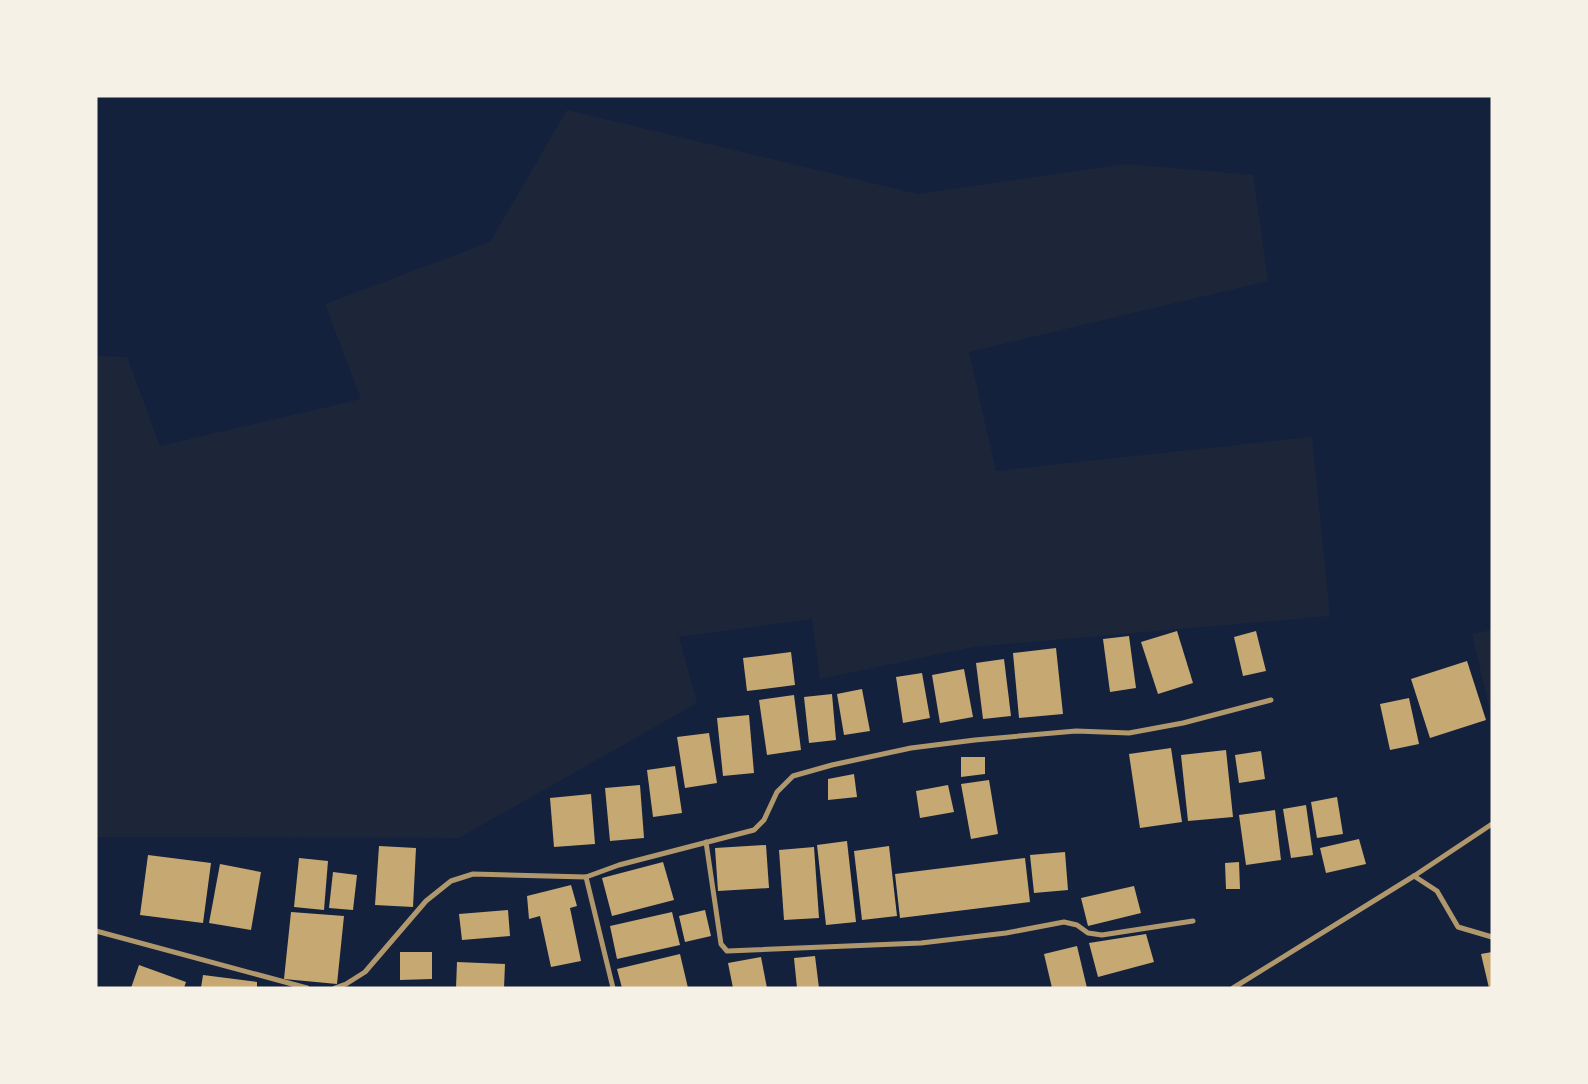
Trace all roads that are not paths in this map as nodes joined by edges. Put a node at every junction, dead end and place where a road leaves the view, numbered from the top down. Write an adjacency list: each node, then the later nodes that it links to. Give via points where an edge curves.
1 (1271, 700): 3 (street, via 1129,734 1076,731 975,740 911,748 832,765 793,776 777,792 764,820 754,830)
2 (1492, 824): 4 (street)
3 (706, 842): 5 (street); 6 (street, via 721,944 727,951 921,943 1064,922 1102,936)
4 (1414, 876): 8 (street, via 1437,891 1458,927); 12 (street)
5 (586, 877): 10 (street, via 473,874 451,880 426,901 365,972); 11 (street)
6 (1193, 921)
7 (96, 931): 9 (street)
8 (1492, 937)
9 (306, 988)
10 (335, 988)
11 (612, 988)
12 (1233, 988)

